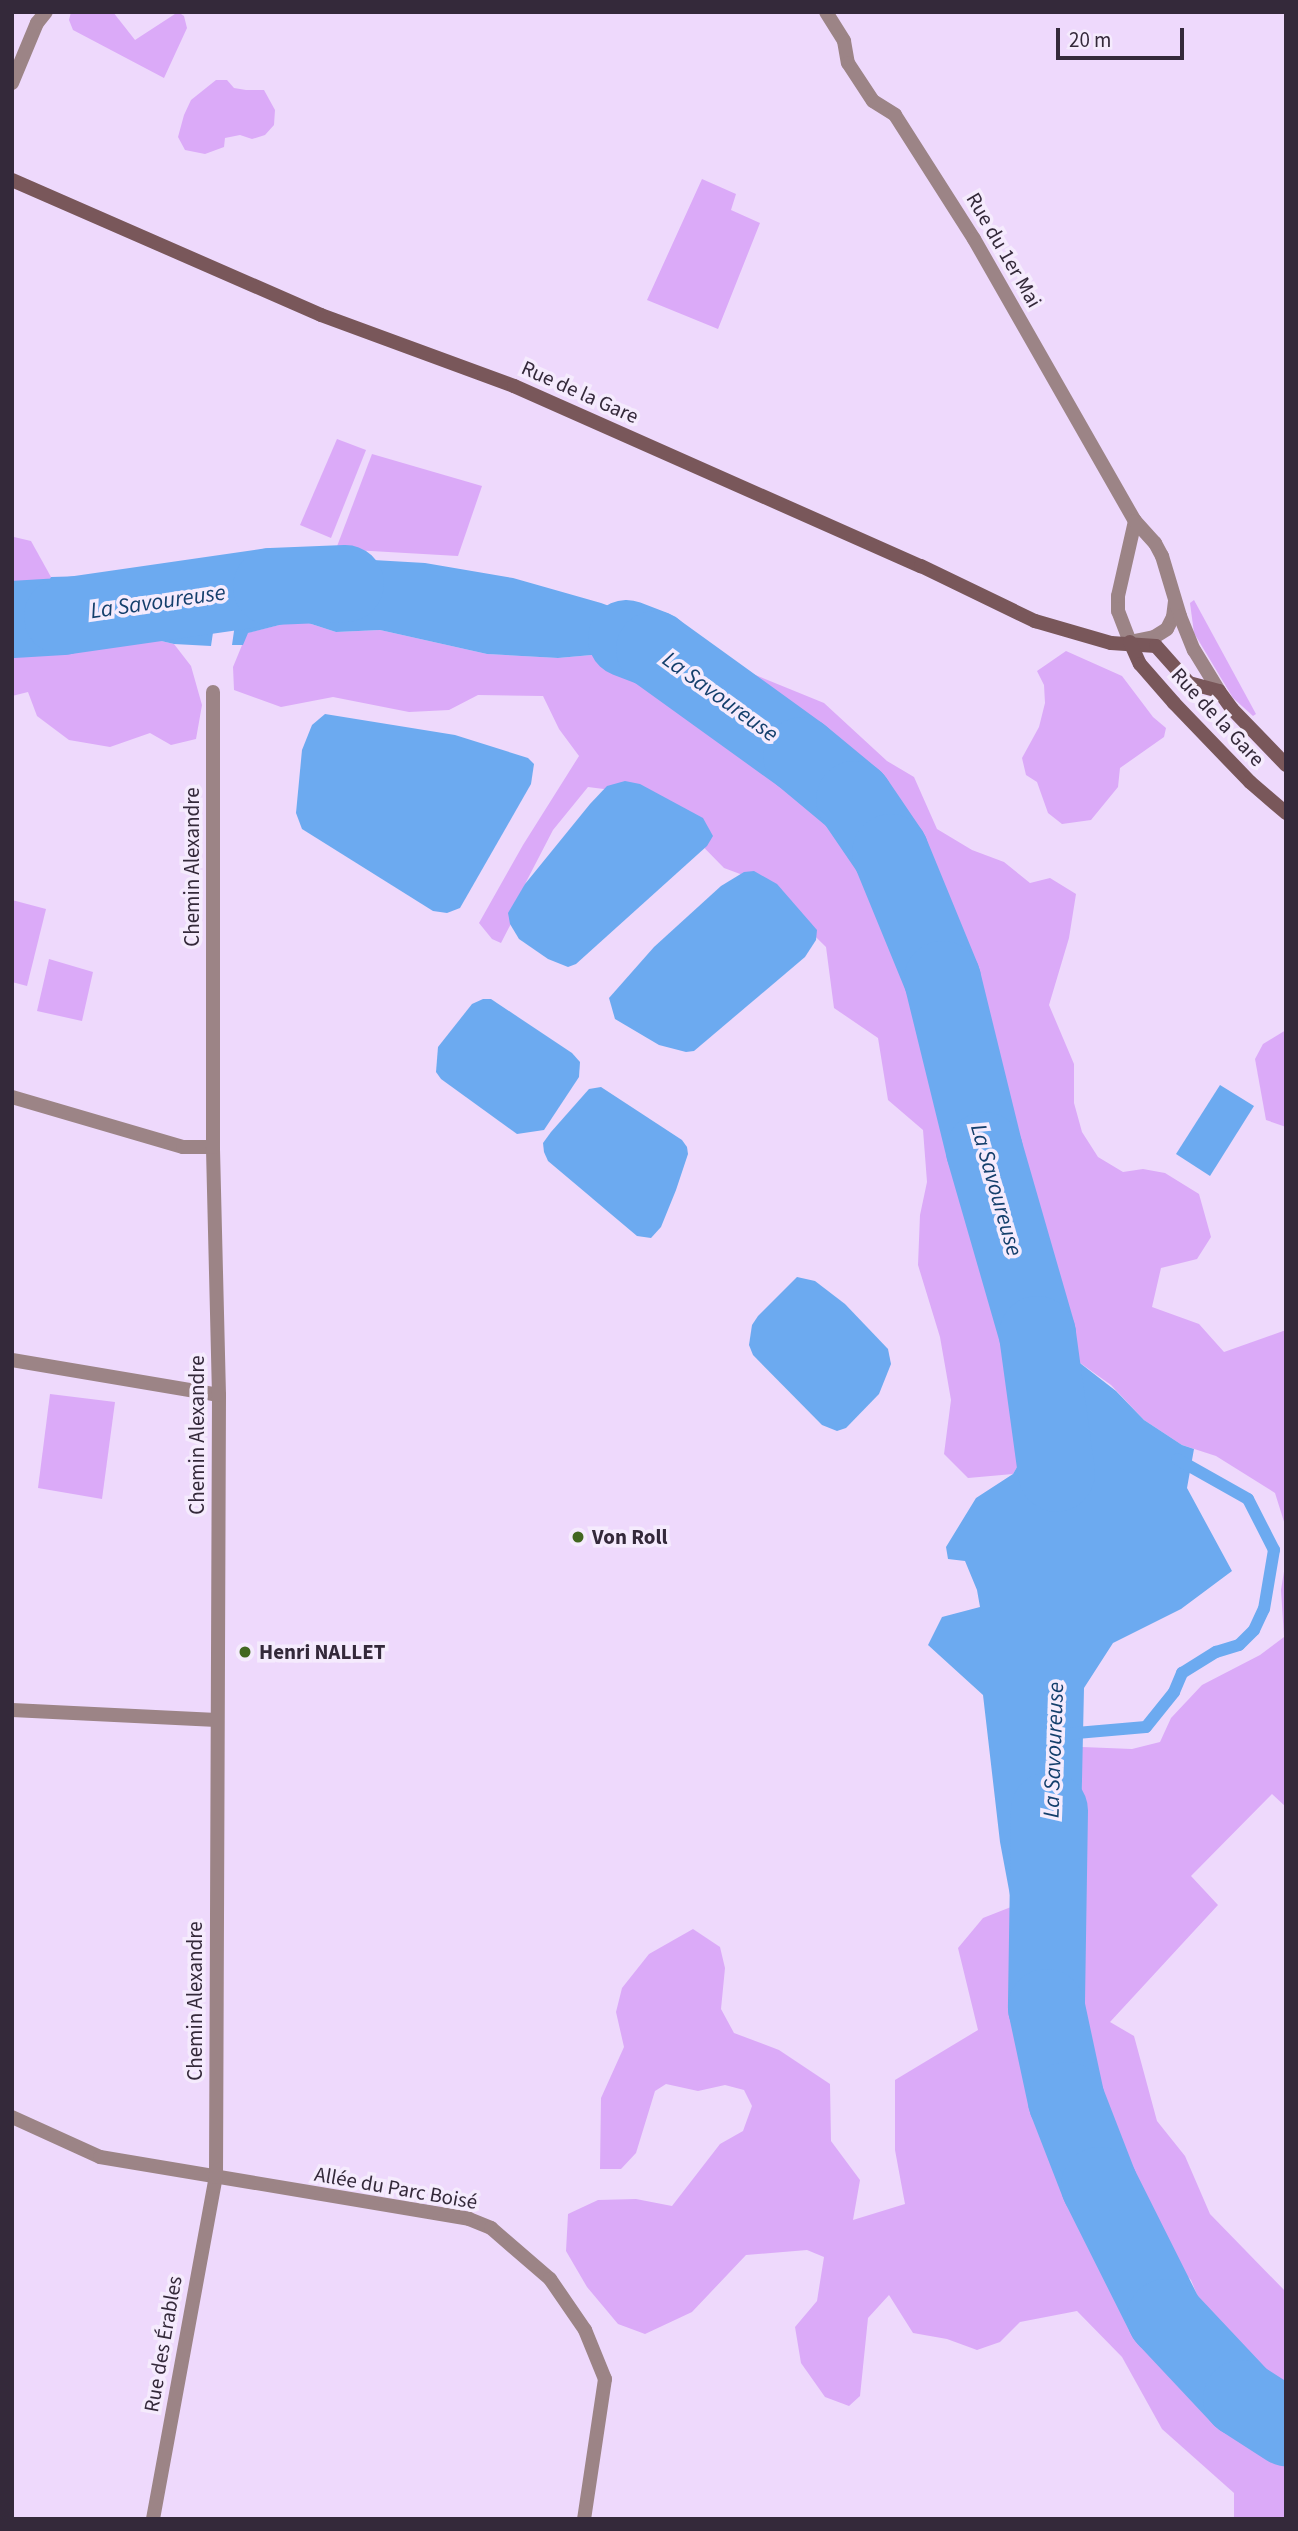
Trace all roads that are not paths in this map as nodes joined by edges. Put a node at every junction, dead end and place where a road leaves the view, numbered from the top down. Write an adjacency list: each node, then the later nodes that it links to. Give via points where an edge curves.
1 (46, 12): 3 (street)
2 (826, 12): 5 (street, Rue du 1er Mai, via 844,41 848,63 873,101 895,115 974,239)
3 (12, 83)
4 (12, 180): 7 (street, Rue de la Gare, via 331,319 514,386 1035,621 1111,643)
5 (1135, 520): 6 (street, Rue du 1er Mai, via 1162,556); 7 (street, via 1118,596 1118,611)
6 (1175, 601): 7 (street, Rue de la Gare, via 1167,629); 8 (street, Rue du 1er Mai, via 1194,650)
7 (1130, 642): 8 (street, Rue de la Gare, via 1156,646 1189,683); 11 (street, Rue de la Gare, via 1140,664 1174,703)
8 (1219, 691): 10 (street, Rue de la Gare)
9 (214, 692): 13 (street, Chemin Alexandre)
10 (1286, 765)
11 (1286, 813)
12 (12, 1097): 13 (street, via 183,1147)
13 (213, 1147): 15 (street, Chemin Alexandre)
14 (12, 1360): 15 (street)
15 (219, 1395): 17 (street, Chemin Alexandre)
16 (12, 1710): 17 (street)
17 (217, 1720): 19 (street, Chemin Alexandre)
18 (12, 2117): 19 (street, Allée du Parc Boisé, via 100,2157)
19 (216, 2177): 20 (street, Rue des Érables); 21 (street, Allée du Parc Boisé, via 469,2219 491,2228 531,2261 550,2279 584,2330 605,2379)
20 (153, 2519)
21 (584, 2519)

